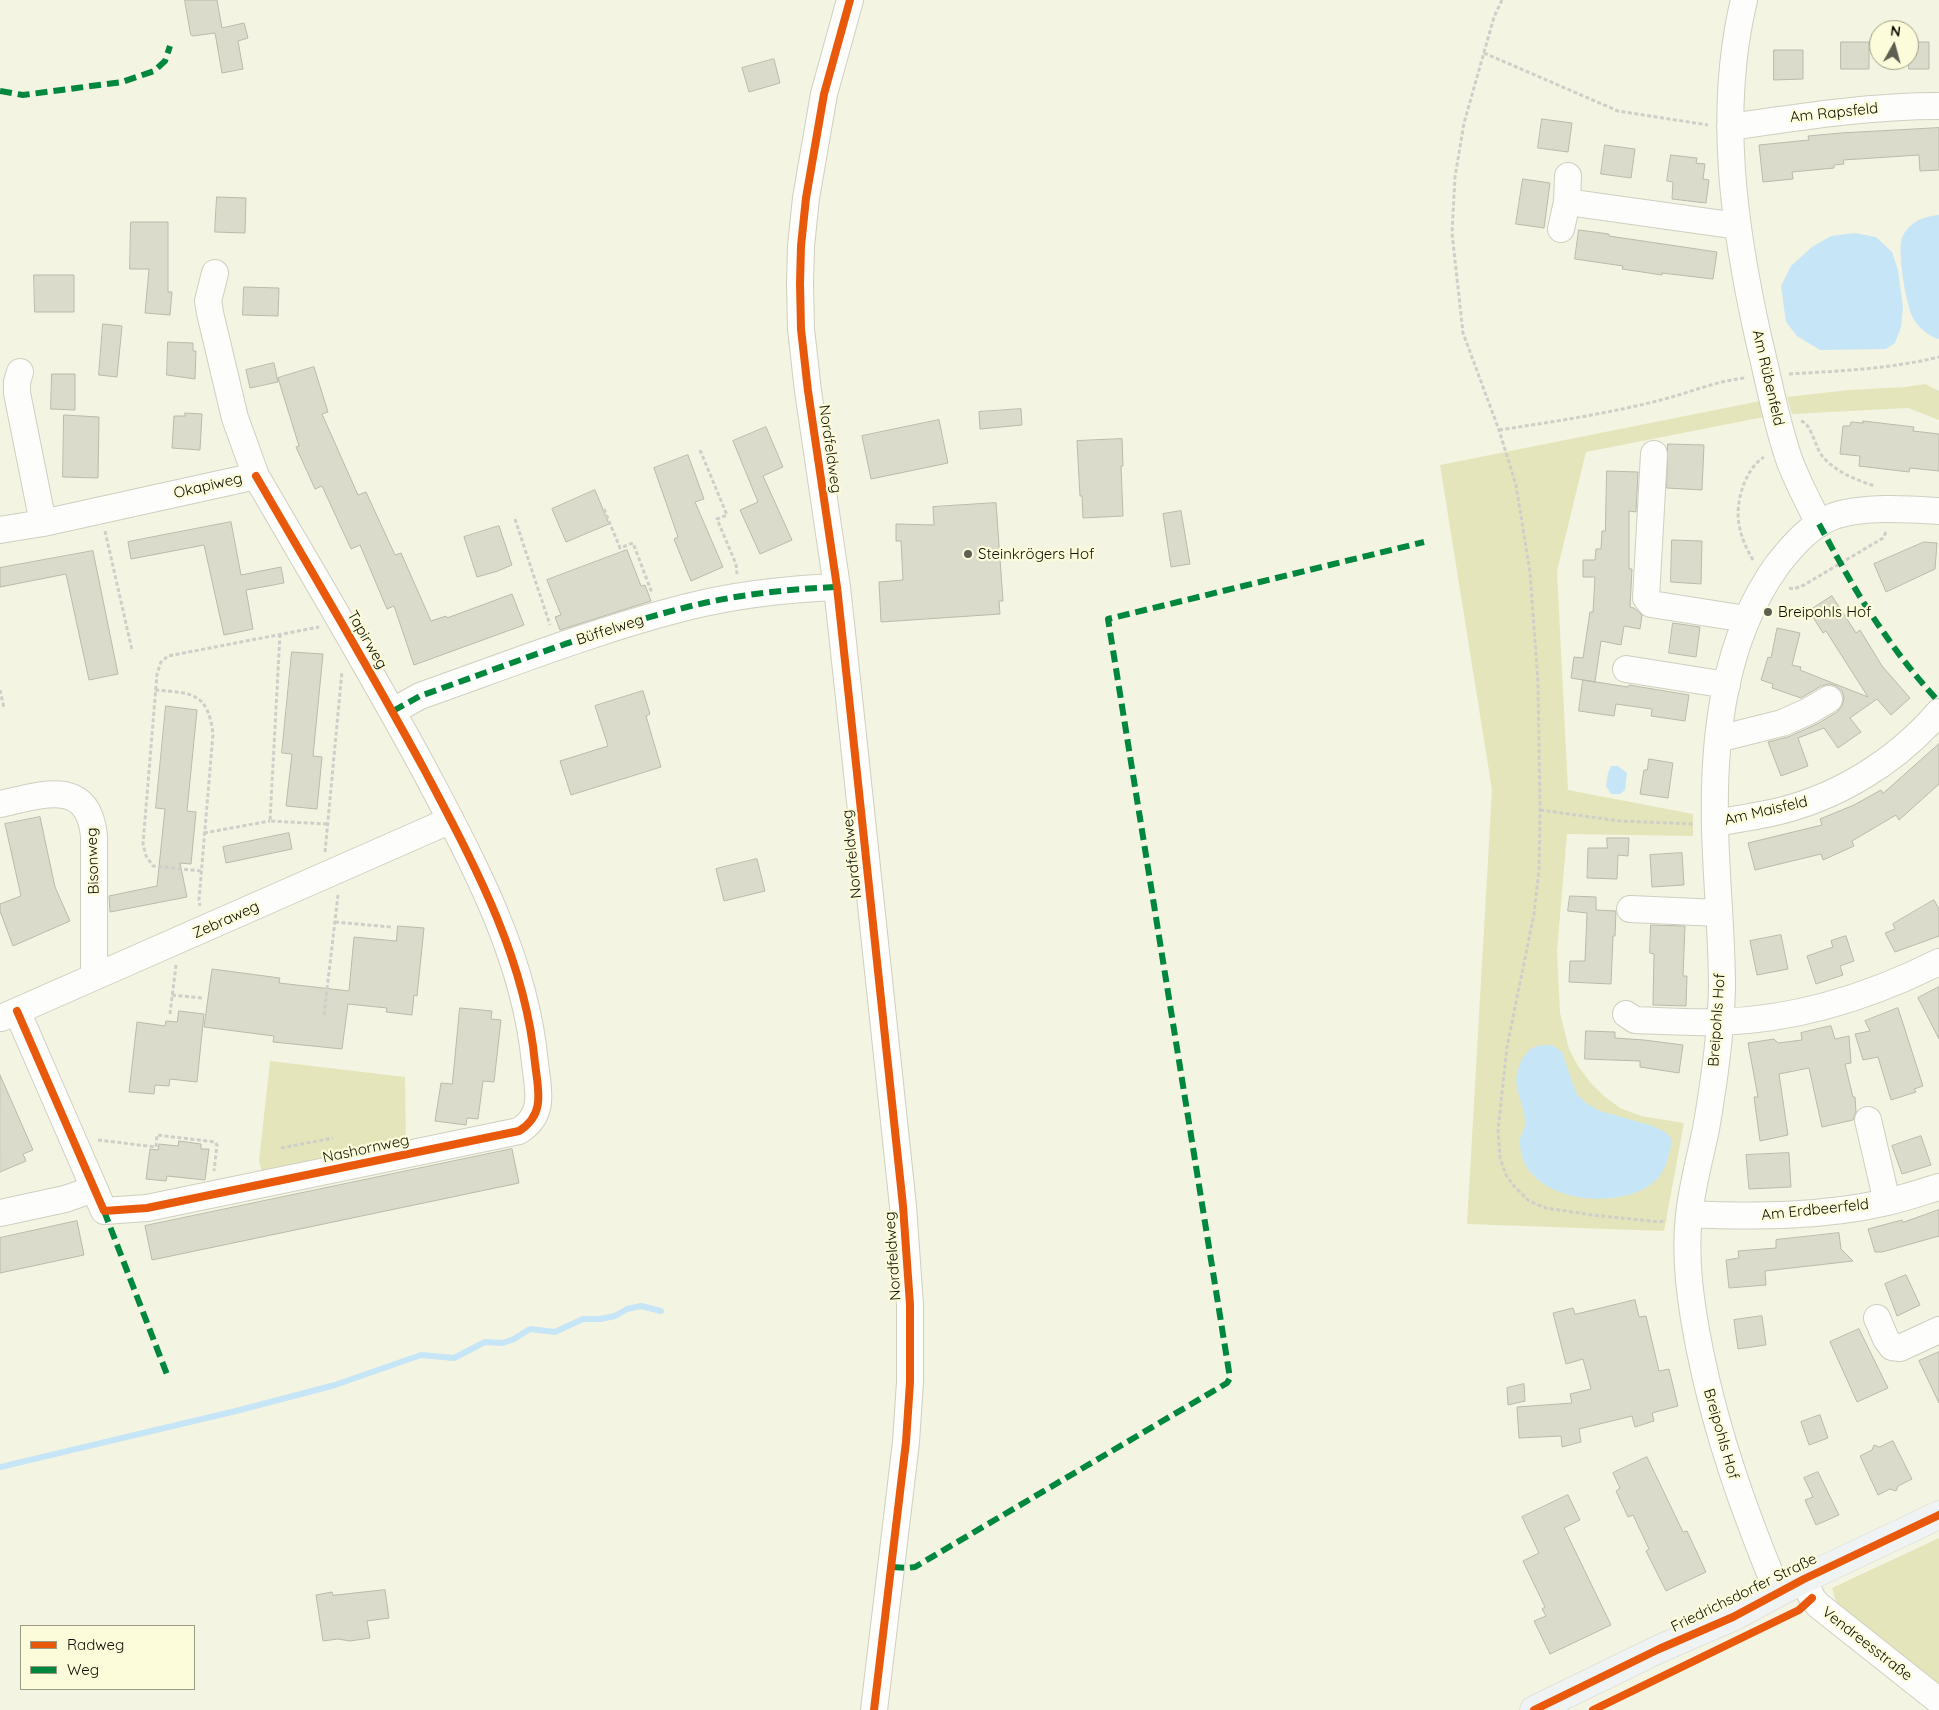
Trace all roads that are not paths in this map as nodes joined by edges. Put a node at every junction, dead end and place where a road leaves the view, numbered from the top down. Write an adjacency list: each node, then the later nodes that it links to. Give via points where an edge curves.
1 (850, 0): 17 (street, Nordfeldweg, via 824,94 806,198 800,282 807,382)
2 (1744, 0): 4 (street, Am Rübenfeld, via 1732,71)
3 (1939, 106): 4 (street, Am Rapsfeld, via 1847,110)
4 (1730, 127): 7 (street, Am Rübenfeld)
5 (1568, 176): 6 (street)
6 (1566, 202): 7 (street); 8 (street)
7 (1738, 226): 15 (street, Am Rübenfeld, via 1767,375 1790,462)
8 (1561, 229)
9 (215, 273): 12 (street, Okapiweg, via 208,301 210,313 235,418)
10 (20, 372): 14 (street, via 17,393)
11 (1654, 454): 18 (street, via 1646,598 1651,604)
12 (256, 476): 14 (street, Okapiweg); 22 (street, Tapirweg)
13 (1939, 511): 15 (street, Breipohls Hof, via 1869,510 1834,516)
14 (43, 523): 16 (street, Okapiweg)
15 (1819, 524): 18 (street, Breipohls Hof, via 1795,543)
16 (0, 530)
17 (837, 587): 22 (street, Büffelweg, via 740,596 661,614 420,696); 47 (street, Nordfeldweg, via 892,1098 910,1305 906,1442)
18 (1746, 619): 20 (street, Breipohls Hof)
19 (1626, 669): 20 (street)
20 (1727, 685): 24 (street, Breipohls Hof)
21 (1829, 699): 24 (street, via 1782,723)
22 (393, 711): 26 (street, Tapirweg)
23 (1939, 712): 27 (street, Am Maisfeld, via 1909,743 1846,786 1810,802 1772,813)
24 (1718, 739): 27 (street, Breipohls Hof)
25 (0, 804): 31 (street, Bisonweg, via 58,793 80,801 87,809 94,836)
26 (451, 820): 31 (street, Zebraweg); 37 (street, Nashornweg, via 489,896 521,988 533,1045 538,1097 535,1117 530,1124 519,1131 147,1208 104,1211)
27 (1714, 823): 29 (street, Breipohls Hof)
28 (1630, 909): 29 (street)
29 (1719, 913): 34 (street, Breipohls Hof)
30 (1939, 962): 34 (street, via 1894,984 1810,1010)
31 (94, 978): 33 (street, Zebraweg)
32 (1626, 1014): 34 (street, via 1635,1020)
33 (8, 1015): 37 (street, Nashornweg)
34 (1720, 1022): 40 (street, Breipohls Hof, via 1708,1114)
35 (1868, 1120): 38 (street)
36 (1939, 1188): 38 (street, Am Erdbeerfeld)
37 (94, 1189): 39 (street, via 65,1199)
38 (1887, 1202): 40 (street, Am Erdbeerfeld, via 1844,1210 1768,1216)
39 (0, 1213)
40 (1689, 1214): 45 (street, Breipohls Hof, via 1687,1257 1690,1296 1708,1391 1735,1484)
41 (1877, 1318): 42 (street, via 1892,1347 1900,1348)
42 (1939, 1330)
43 (1939, 1515): 44 (main road, Friedrichsdorfer Straße)
44 (1804, 1579): 45 (main road, Friedrichsdorfer Straße); 46 (street, Vendreesstraße, via 1818,1605)
45 (1778, 1593): 48 (main road, Friedrichsdorfer Straße)
46 (1939, 1701)
47 (874, 1710)
48 (1534, 1710)

